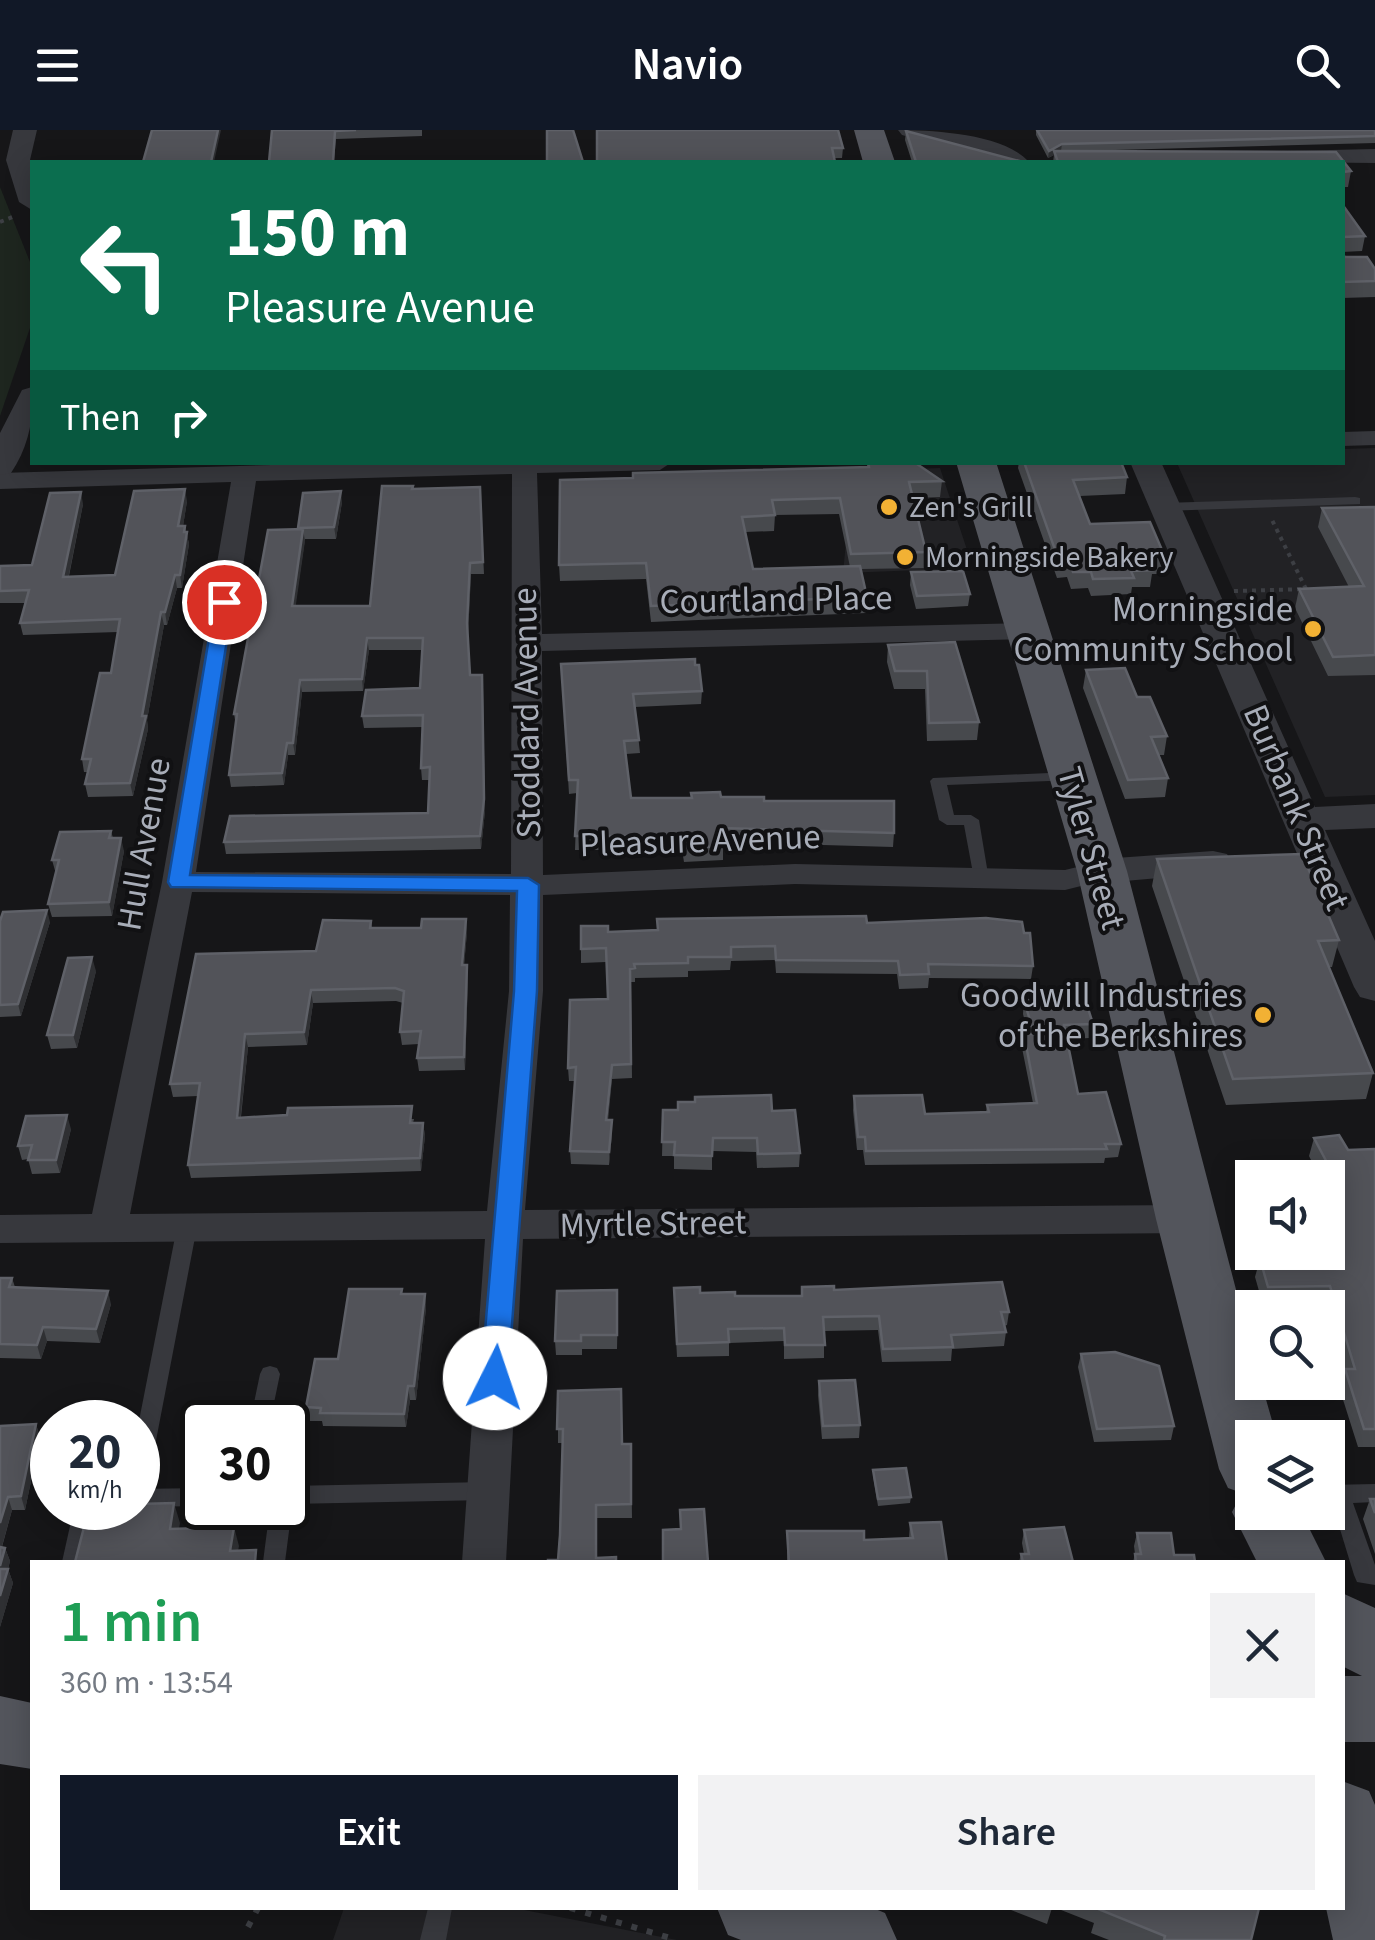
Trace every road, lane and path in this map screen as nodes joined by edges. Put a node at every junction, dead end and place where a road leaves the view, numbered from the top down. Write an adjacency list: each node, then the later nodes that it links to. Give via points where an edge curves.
1 (26, 130): 8 (street, via 18,160)
2 (869, 130): 6 (main road)
3 (910, 130): 7 (street)
4 (1375, 156): 5 (street)
5 (1257, 158)
6 (878, 160)
7 (1013, 160)
8 (28, 203): 9 (path)
9 (0, 222)
10 (30, 400): 16 (street)
11 (1345, 438): 12 (street)
12 (1375, 438)
13 (524, 465): 17 (street); 26 (street, Stoddard Avenue)
14 (977, 465): 25 (main road, Tyler Street)
15 (1146, 465): 21 (street, Burbank Street)
16 (0, 466)
17 (244, 472): 18 (street); 33 (street, Hull Avenue)
18 (0, 481)
19 (1356, 501): 20 (lane)
20 (1264, 504): 21 (lane); 22 (path)
21 (1164, 506): 29 (street, Burbank Street)
22 (1306, 588): 23 (path); 24 (path)
23 (1321, 588)
24 (1224, 591)
25 (1026, 631): 26 (street, Courtland Place); 27 (main road, Tyler Street)
26 (528, 643): 34 (street, Stoddard Avenue)
27 (1072, 777): 31 (main road, Tyler Street); 32 (lane, via 938,781 947,820 971,820)
28 (1375, 816): 29 (street)
29 (1302, 819): 30 (street, Burbank Street)
30 (1318, 857): 31 (street); 35 (street, Burbank Street)
31 (1102, 871): 32 (street, Pleasure Avenue, via 1065,880); 36 (main road, Tyler Street)
32 (981, 880): 34 (street, Pleasure Avenue, via 794,874)
33 (178, 882): 34 (street, Pleasure Avenue); 39 (street, Hull Avenue)
34 (528, 885): 37 (street, Stoddard Avenue, via 526,991)
35 (1375, 988)
36 (1186, 1218): 37 (street, Myrtle Street); 44 (main road, Tyler Street)
37 (504, 1226): 38 (street, Myrtle Street); 45 (street, Stoddard Avenue)
38 (187, 1227): 39 (street, Myrtle Street); 42 (lane)
39 (108, 1228): 40 (street, Myrtle Street)
40 (0, 1229)
41 (270, 1374): 43 (lane)
42 (153, 1400)
43 (265, 1400)
44 (1239, 1420)
45 (488, 1491): 48 (lane); 56 (street, Stoddard Avenue)
46 (1375, 1493): 47 (lane)
47 (1345, 1494)
48 (310, 1495)
49 (1345, 1522): 59 (lane, via 1366,1575)
50 (80, 1530): 54 (lane)
51 (278, 1530): 55 (lane)
52 (1269, 1530): 57 (main road)
53 (1275, 1530): 58 (main road)
54 (73, 1560)
55 (274, 1560)
56 (484, 1560)
57 (1277, 1560)
58 (1291, 1560)
59 (1375, 1575)
60 (1345, 1626): 61 (main road)
61 (1375, 1649)
62 (1375, 1708): 63 (main road)
63 (1345, 1709)
64 (0, 1720): 65 (main road)
65 (30, 1720)
66 (0, 1730): 67 (main road)
67 (30, 1736)
68 (1345, 1828): 77 (main road)
69 (257, 1910): 73 (path)
70 (440, 1910): 74 (lane)
71 (577, 1910): 75 (path)
72 (762, 1910): 76 (main road)
73 (248, 1926)
74 (432, 1940)
75 (677, 1940)
76 (857, 1940)
77 (1372, 1940)

